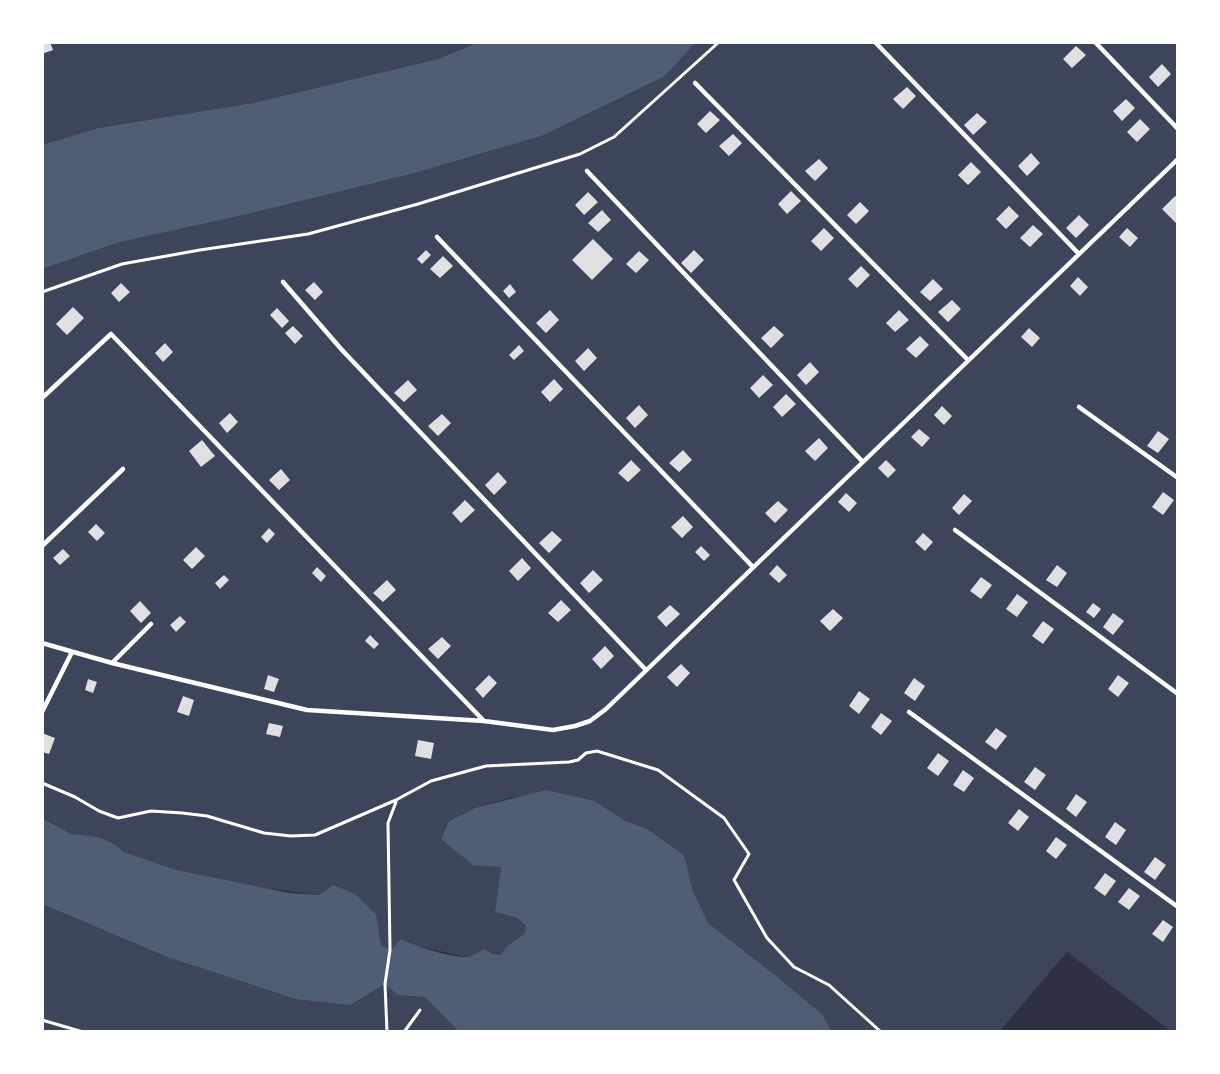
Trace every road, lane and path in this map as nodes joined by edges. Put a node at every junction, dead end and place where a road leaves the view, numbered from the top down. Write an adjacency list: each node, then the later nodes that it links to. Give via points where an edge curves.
1 (719, 42): 11 (path, via 614,137 580,154 308,234 122,264)
2 (876, 42): 9 (lane)
3 (1095, 42): 5 (lane)
4 (695, 83): 12 (lane)
5 (1178, 129)
6 (1178, 159): 9 (lane)
7 (586, 171): 15 (lane)
8 (437, 237): 20 (lane)
9 (1079, 254): 12 (lane)
10 (283, 282): 25 (lane, via 342,350)
11 (42, 292)
12 (968, 360): 15 (lane)
13 (42, 398): 29 (lane, via 111,334)
14 (1078, 407): 17 (lane)
15 (862, 461): 20 (lane)
16 (123, 468): 19 (lane)
17 (1178, 478)
18 (955, 530): 26 (lane)
19 (42, 546)
20 (752, 566): 25 (lane)
21 (151, 624): 24 (lane)
22 (42, 643): 23 (lane)
23 (72, 652): 24 (lane); 27 (lane)
24 (112, 663): 29 (lane, via 307,710)
25 (645, 669): 29 (lane, via 606,709 575,726 553,730)
26 (1178, 694)
27 (42, 712)
28 (909, 712): 32 (lane)
29 (484, 721)
30 (42, 783): 31 (path, via 118,818 151,812 182,813 291,836 315,835)
31 (396, 800): 36 (path, via 388,823); 38 (path, via 431,781 486,766 569,762 597,751 658,770 724,818 749,854 734,880 767,938 794,967 829,985)
32 (1178, 907)
33 (420, 1010): 37 (path)
34 (42, 1020): 35 (path)
35 (83, 1032)
36 (387, 1032)
37 (404, 1032)
38 (881, 1032)

